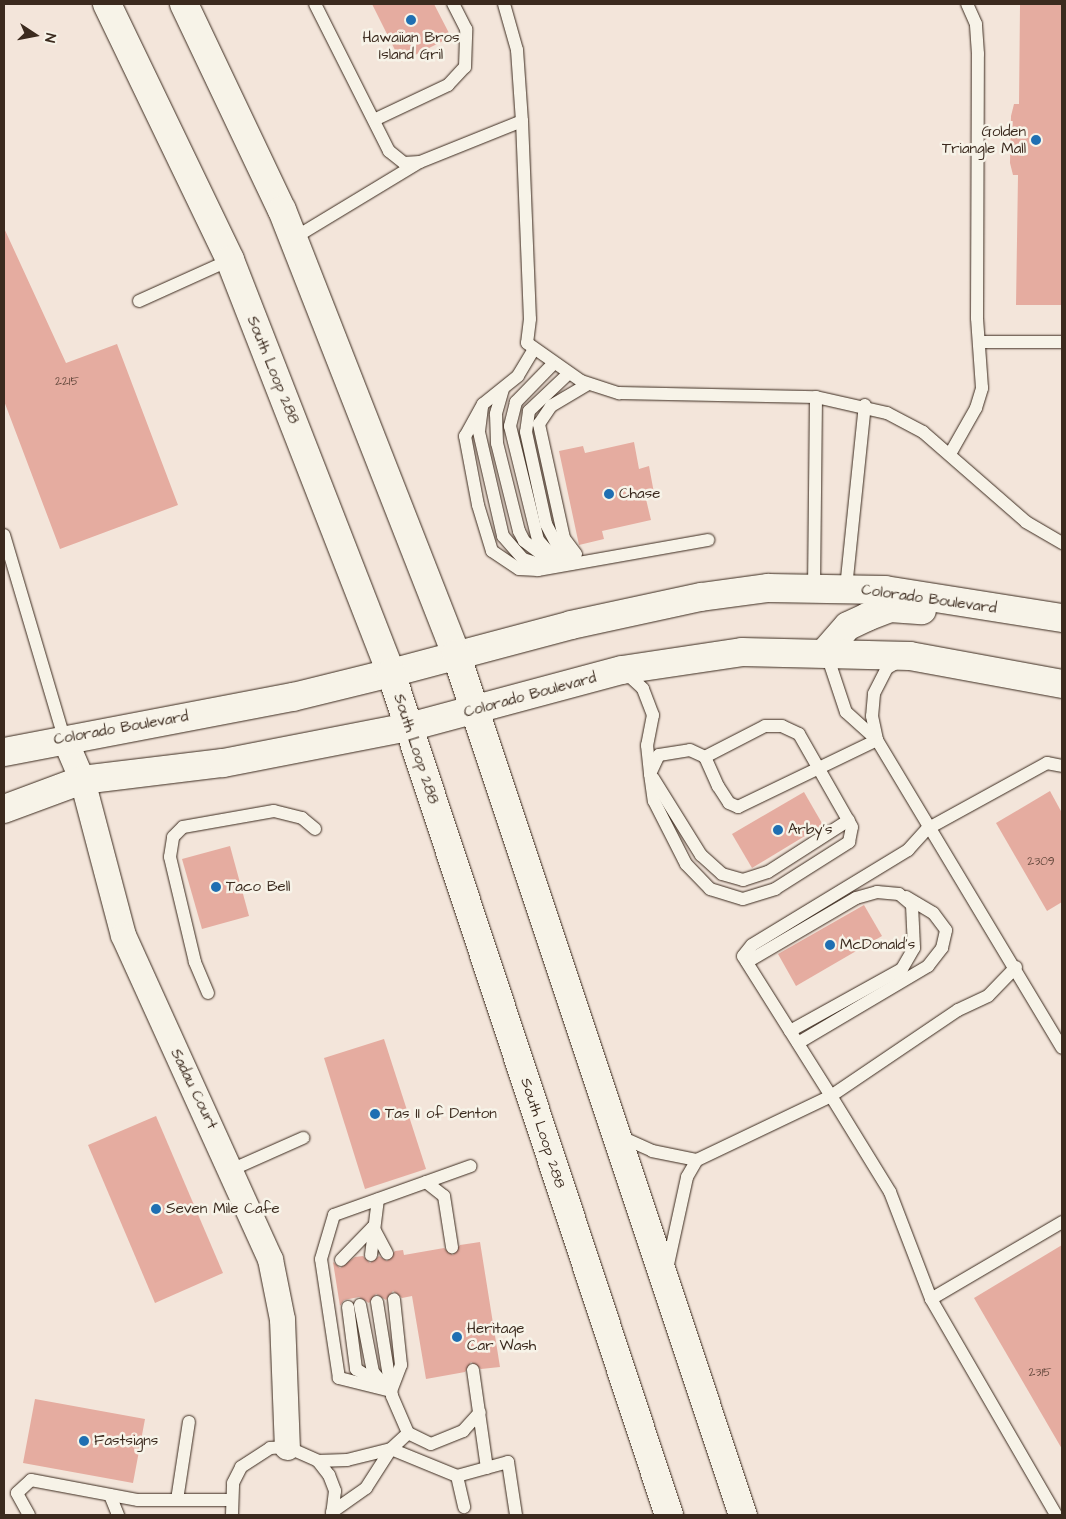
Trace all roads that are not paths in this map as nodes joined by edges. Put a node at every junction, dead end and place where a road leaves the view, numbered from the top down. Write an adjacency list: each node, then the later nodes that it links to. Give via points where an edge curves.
1 (107, 4): 11 (main road, South Loop 288)
2 (184, 4): 10 (main road)
3 (315, 4): 7 (lane)
4 (453, 4): 7 (lane, via 466,29 465,67 448,85)
5 (504, 4): 8 (lane, via 517,50)
6 (967, 4): 13 (lane, via 976,24 978,54 977,318)
7 (374, 120): 9 (lane, via 389,151 404,163)
8 (522, 121): 9 (lane); 15 (lane, via 530,319 527,343)
9 (420, 162): 10 (lane)
10 (294, 238): 34 (main road)
11 (230, 260): 12 (lane); 37 (main road, South Loop 288)
12 (139, 301)
13 (981, 342): 14 (lane); 23 (lane, via 982,388 976,408)
14 (1062, 342)
15 (534, 349): 16 (lane); 19 (lane, via 518,376)
16 (552, 365): 17 (lane); 27 (lane, via 516,402 510,426 538,540 548,551)
17 (568, 374): 18 (lane); 27 (lane, via 529,412 526,432 551,537)
18 (588, 384): 20 (lane, via 653,396); 27 (lane, via 551,406 539,424 564,538 577,555)
19 (503, 389): 21 (lane); 27 (lane, via 496,414 497,443 519,531 536,551)
20 (816, 397): 22 (lane); 29 (lane)
21 (483, 404): 28 (lane, via 479,432 503,536 523,559); 28 (lane, via 465,436 487,539 504,562 519,569)
22 (865, 405): 23 (lane, via 923,432); 30 (lane)
23 (950, 454): 26 (lane, via 1026,522)
24 (4, 535): 41 (lane)
25 (708, 540): 27 (lane)
26 (1062, 543)
27 (577, 562): 28 (lane)
28 (549, 568)
29 (814, 588): 30 (main road, Colorado Boulevard); 34 (main road, Colorado Boulevard, via 768,588 701,597)
30 (846, 588): 31 (main road, Colorado Boulevard)
31 (1062, 618)
32 (1062, 628): 33 (main road, via 890,608 848,626)
33 (826, 651): 35 (main road, Colorado Boulevard); 36 (main road, Colorado Boulevard, via 742,652); 42 (lane, via 846,712)
34 (456, 654): 37 (main road, Colorado Boulevard); 39 (main road)
35 (910, 656): 38 (main road, Colorado Boulevard); 42 (lane, via 887,668 874,694 872,716)
36 (622, 670): 39 (main road, Colorado Boulevard); 47 (lane, via 643,689 652,715 647,745)
37 (391, 674): 40 (main road, South Loop 288); 41 (main road, Colorado Boulevard, via 293,697)
38 (1062, 684)
39 (474, 711): 40 (main road, Colorado Boulevard); 61 (main road)
40 (409, 726): 48 (main road, Colorado Boulevard, via 223,763); 98 (main road, South Loop 288)
41 (64, 738): 43 (main road, Colorado Boulevard); 48 (street, Sadau Court)
42 (878, 740): 46 (lane); 52 (lane)
43 (4, 752)
44 (705, 757): 46 (lane, via 765,726 782,726 799,734); 46 (lane, via 725,797 738,807); 47 (lane, via 690,750 675,750 659,755)
45 (1062, 766): 52 (lane, via 1046,763)
46 (821, 768): 50 (lane)
47 (650, 774): 50 (lane, via 701,856 722,874 743,880 768,872); 50 (lane, via 654,802 686,864 710,889 743,899 775,889 849,842)
48 (82, 780): 49 (main road, Colorado Boulevard); 65 (street, Sadau Court, via 123,935 157,1017)
49 (4, 809)
50 (849, 820)
51 (315, 829): 56 (lane, via 302,818 274,811 183,827 173,837 170,857 195,962)
52 (927, 829): 54 (lane, via 908,850 752,945 743,956); 55 (lane)
53 (899, 894): 54 (lane, via 877,892 856,898); 57 (lane, via 912,905 915,922 914,948 902,969); 58 (lane, via 934,913 946,930 942,948 928,966)
54 (748, 962): 57 (lane)
55 (1016, 967): 59 (lane); 60 (lane, via 988,996 958,1010)
56 (208, 993)
57 (790, 1031): 58 (lane)
58 (798, 1043): 60 (lane)
59 (1062, 1048)
60 (831, 1096): 63 (lane); 76 (lane, via 890,1192)
61 (615, 1134): 63 (lane, via 652,1151); 74 (main road)
62 (303, 1138): 65 (lane)
63 (698, 1160): 74 (lane, via 687,1177)
64 (471, 1166): 66 (lane)
65 (233, 1169): 84 (street, Sadau Court, via 274,1276 282,1319)
66 (426, 1182): 67 (lane); 70 (lane, via 444,1196)
67 (378, 1199): 69 (lane); 80 (lane, via 334,1215 321,1259 339,1378)
68 (1062, 1222): 76 (lane)
69 (372, 1227): 71 (lane); 72 (lane); 73 (lane)
70 (452, 1246)
71 (387, 1252)
72 (371, 1255)
73 (346, 1259)
74 (665, 1282): 99 (main road)
75 (394, 1299): 80 (lane, via 402,1365)
76 (931, 1299): 100 (lane)
77 (377, 1302): 80 (lane)
78 (354, 1306): 80 (lane, via 373,1372)
79 (473, 1370): 81 (lane)
80 (391, 1391): 83 (lane)
81 (480, 1412): 83 (lane, via 463,1431 430,1444); 87 (lane)
82 (189, 1422): 90 (lane)
83 (408, 1433): 85 (lane)
84 (287, 1447): 86 (lane); 91 (lane, via 254,1455 233,1482)
85 (391, 1449): 86 (lane, via 347,1460); 88 (lane); 93 (lane, via 366,1488)
86 (318, 1460): 93 (lane, via 335,1491)
87 (487, 1468): 88 (lane); 97 (lane, via 508,1462)
88 (457, 1476): 92 (lane)
89 (110, 1495): 90 (lane); 94 (lane, via 31,1480 17,1493); 95 (lane)
90 (177, 1500): 91 (lane)
91 (230, 1500): 96 (lane)
92 (464, 1507)
93 (332, 1514)
94 (29, 1515)
95 (118, 1515)
96 (232, 1515)
97 (516, 1515)
98 (669, 1515)
99 (743, 1515)
100 (1056, 1515)

